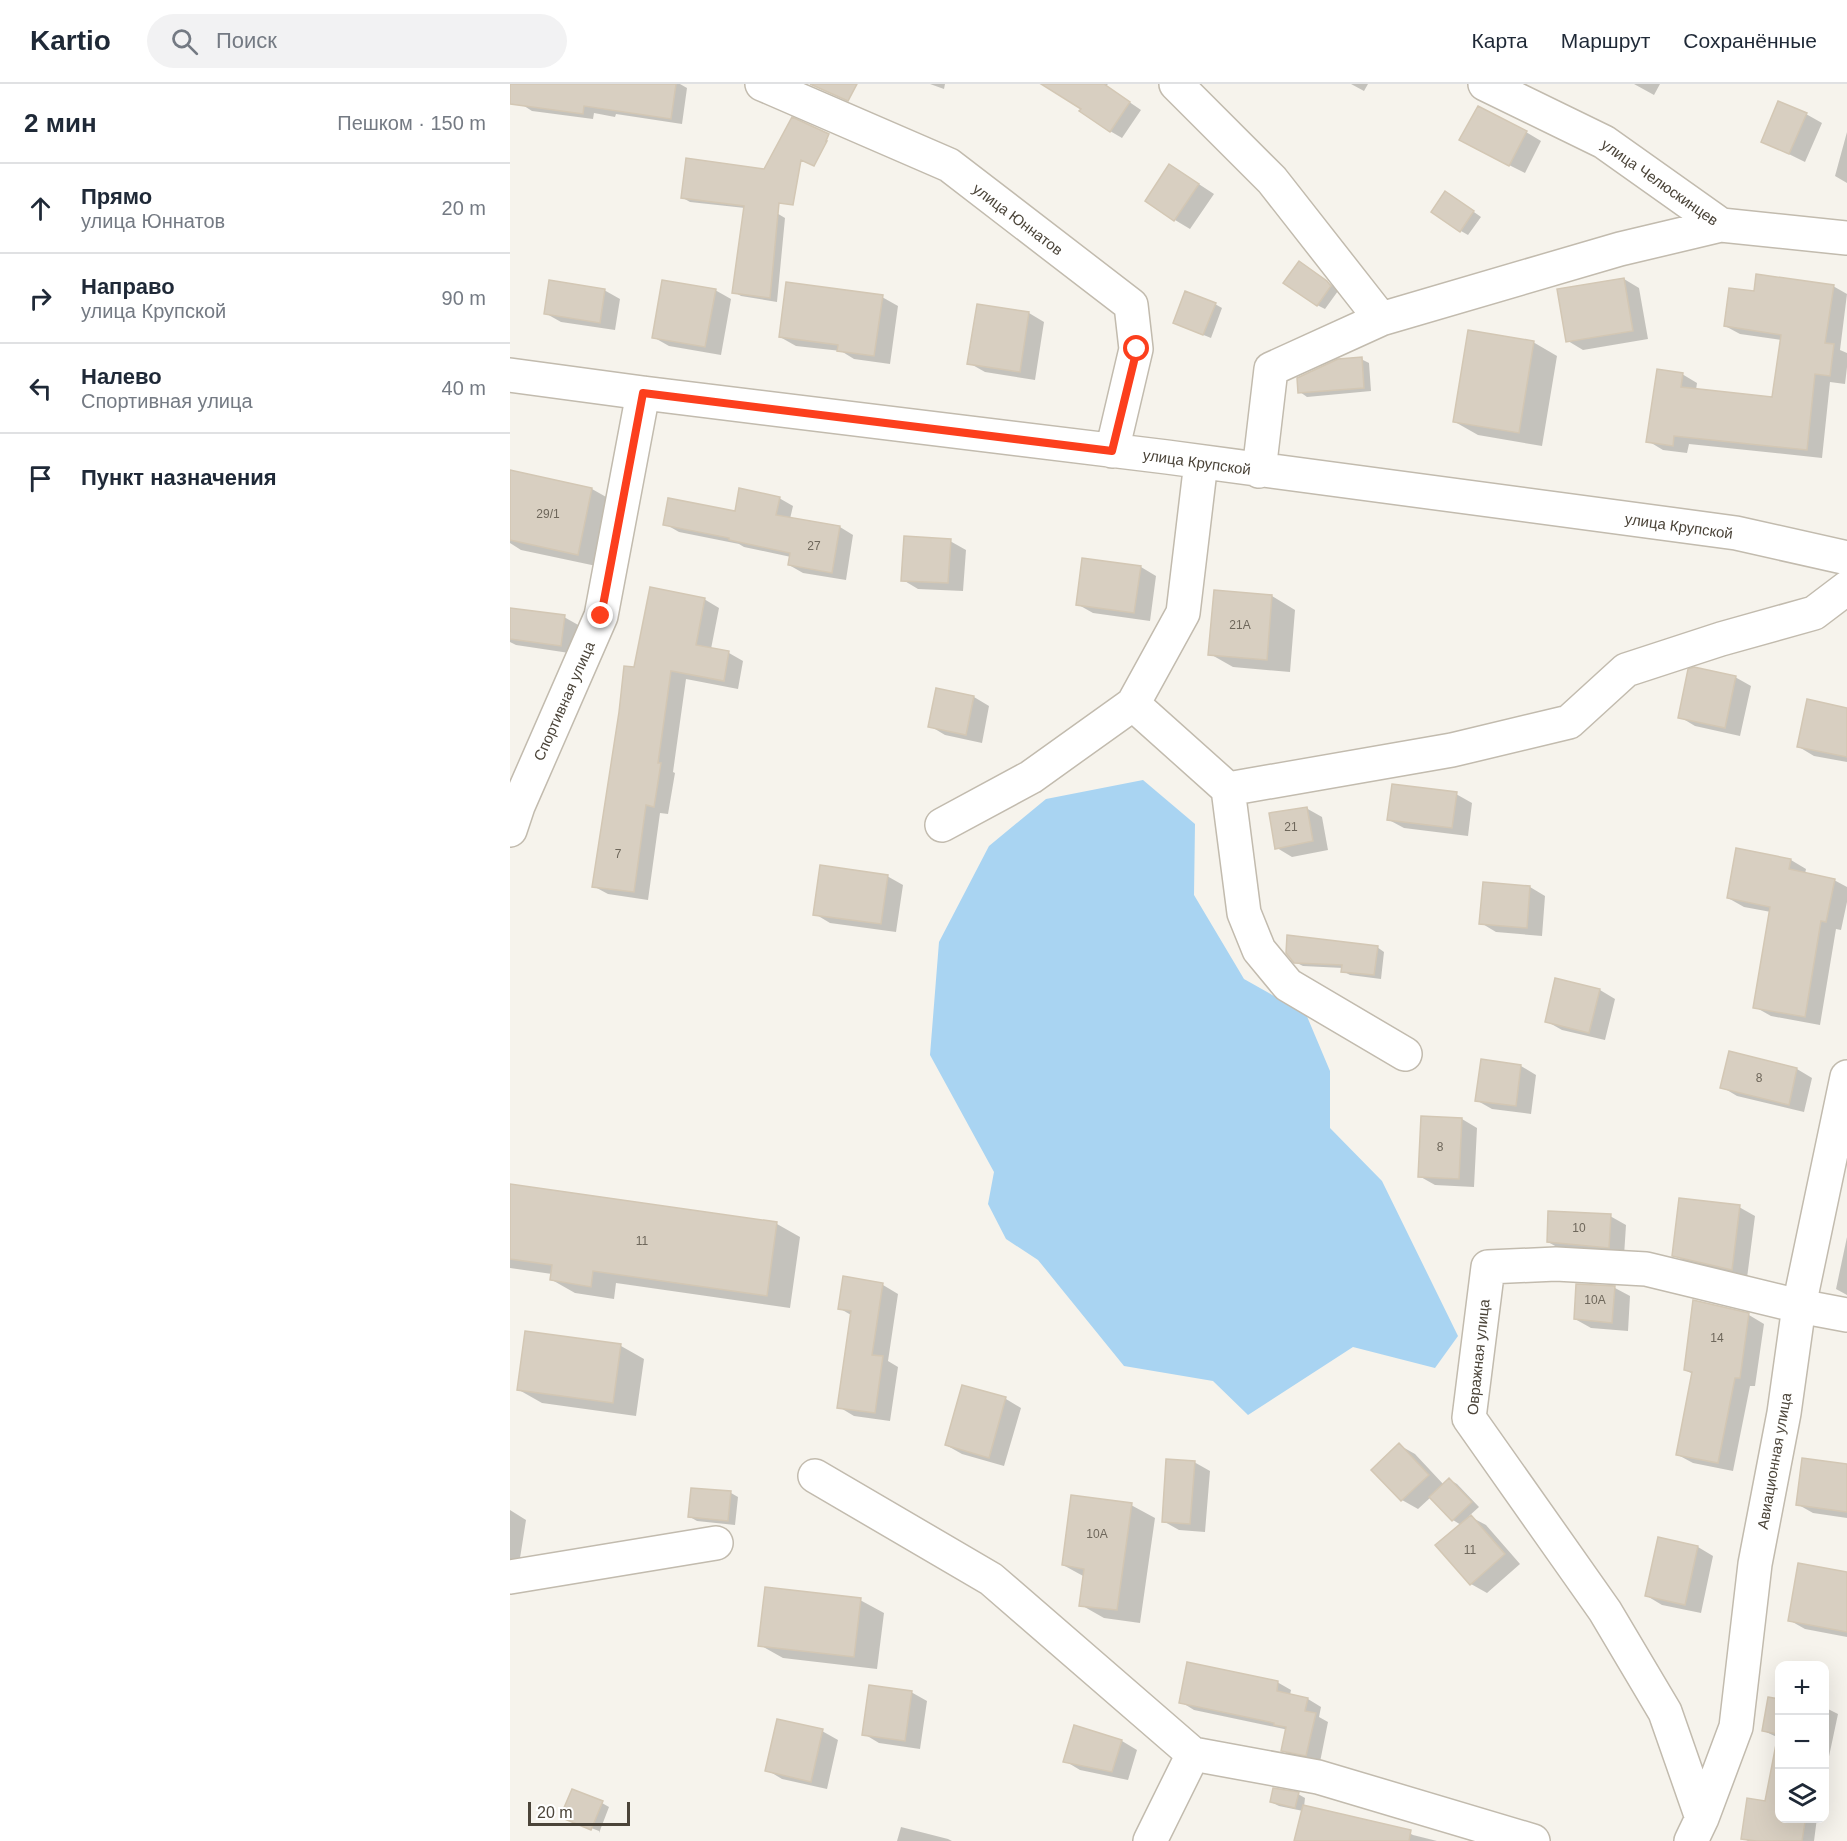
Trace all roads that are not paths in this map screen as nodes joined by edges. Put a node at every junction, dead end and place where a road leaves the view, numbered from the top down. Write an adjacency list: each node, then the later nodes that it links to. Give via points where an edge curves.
1 (762, 84): 9 (street, улица Юннатов, via 949,165 1131,305 1137,349)
2 (1176, 84): 6 (street, via 1272,180)
3 (1485, 84): 4 (street, улица Челюскинцев, via 1604,142)
4 (1721, 225): 5 (street, улица Челюскинцев); 6 (street, via 1620,249)
5 (1847, 238)
6 (1381, 319): 11 (street, via 1271,369)
7 (510, 375): 8 (street, улица Крупской)
8 (643, 393): 9 (street, улица Крупской); 16 (street, Спортивная улица, via 601,616)
9 (1112, 451): 10 (street, улица Крупской)
10 (1201, 462): 11 (street, улица Крупской); 14 (street, via 1183,613)
11 (1259, 471): 12 (street, улица Крупской, via 1736,533)
12 (1847, 558)
13 (1847, 588): 15 (street, via 1814,614 1626,670 1569,722 1452,750)
14 (1133, 704): 15 (street); 17 (street, via 1031,777)
15 (1228, 789): 18 (street, via 1244,913 1259,950 1288,985)
16 (513, 814)
17 (942, 825)
18 (1406, 1054)
19 (1847, 1077): 20 (street, Авиационная улица)
20 (1799, 1306): 21 (street, Овражная улица); 26 (street, Авиационная улица, via 1784,1413 1755,1564 1736,1727); 26 (street, Овражная улица, via 1646,1269 1556,1264 1488,1268 1468,1418 1605,1611 1665,1712)
21 (1847, 1315)
22 (815, 1476): 25 (street, via 991,1579)
23 (716, 1543): 24 (street)
24 (510, 1577)
25 (1193, 1754): 27 (street); 28 (street, via 1318,1777)
26 (1697, 1829)
27 (1150, 1841)
28 (1533, 1841)

